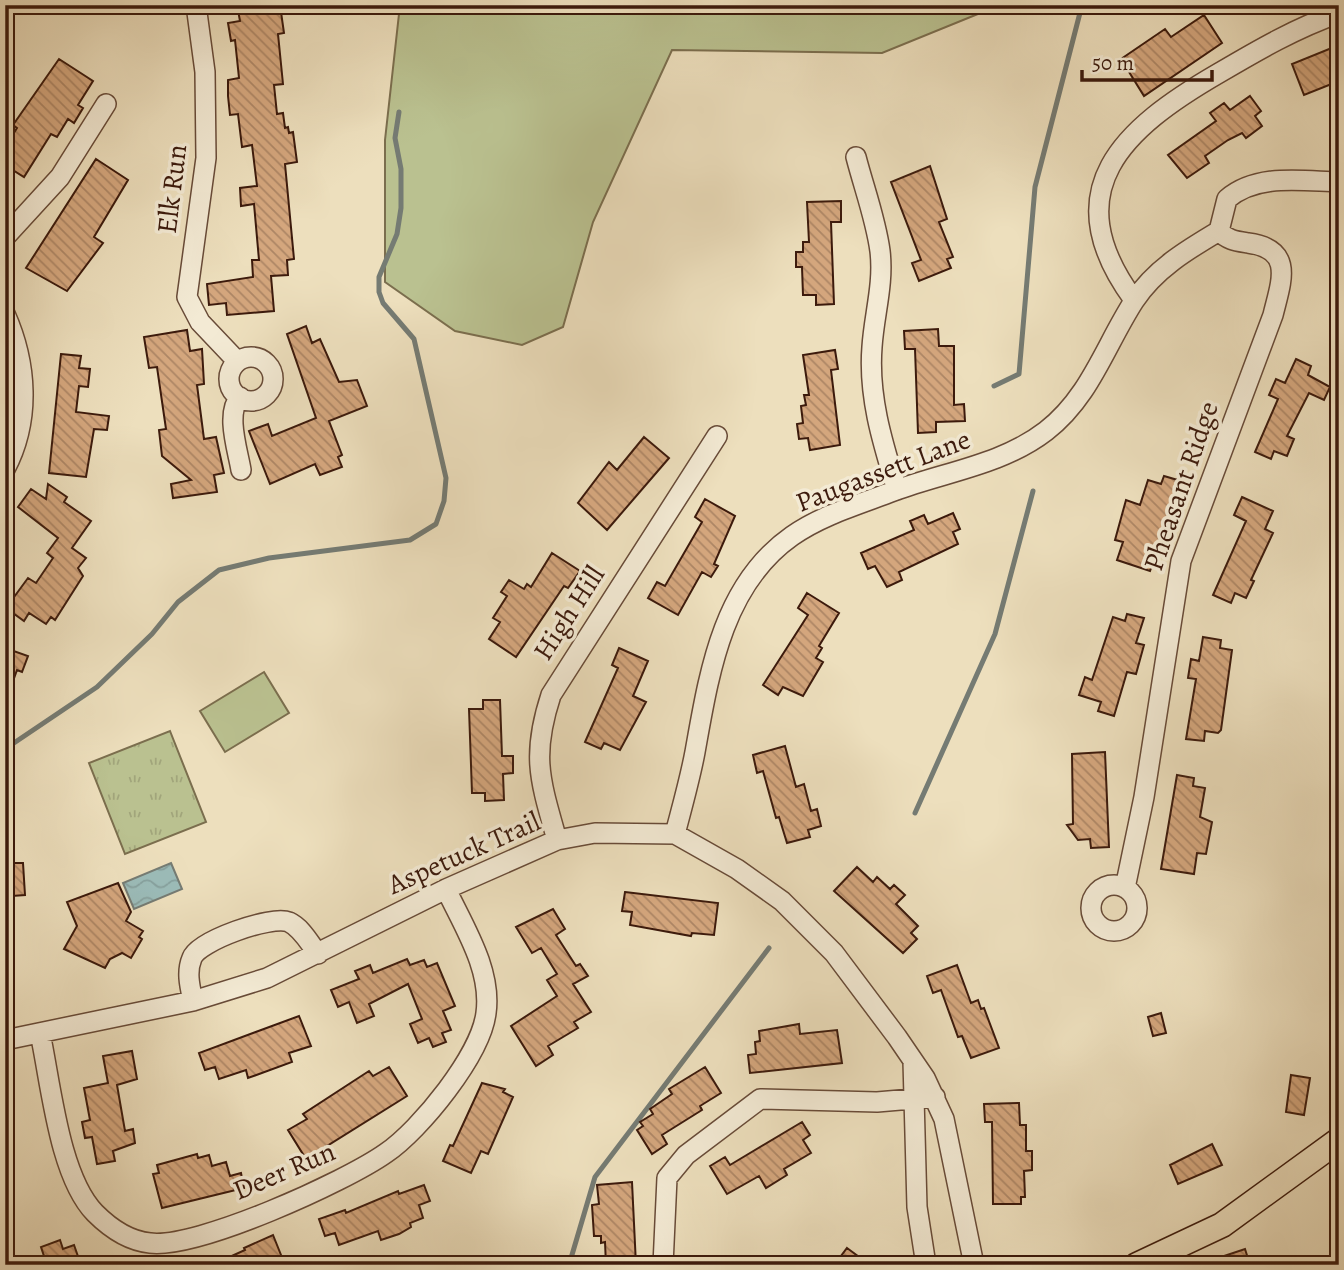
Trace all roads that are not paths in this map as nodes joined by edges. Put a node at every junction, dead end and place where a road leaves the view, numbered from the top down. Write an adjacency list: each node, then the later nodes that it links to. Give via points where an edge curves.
1 (197, 5): 10 (street, Elk Run, via 205,72 206,158 187,297 200,322)
2 (1339, 13): 8 (street, via 1262,47 1167,104 1141,124 1113,158 1104,184 1101,218 1110,262)
3 (106, 104): 7 (street, via 60,177)
4 (856, 157): 15 (street, via 880,251 872,387 880,436)
5 (1339, 183): 6 (street, via 1264,182 1242,189 1227,199)
6 (1219, 231): 8 (street, Paugassett Lane, via 1160,270); 18 (street, Pheasant Ridge, via 1232,240 1273,251 1283,273 1273,315 1181,561)
7 (5, 237)
8 (1134, 300): 15 (street, Paugassett Lane, via 1082,394 1047,430 1006,454)
9 (5, 314): 13 (street, via 23,382 19,433)
10 (237, 361): 11 (street, via 229,380); 11 (street, via 260,358 273,377 262,397)
11 (240, 397): 14 (street, via 233,421)
12 (717, 436): 17 (street, High Hill, via 551,695 537,754)
13 (5, 469)
14 (241, 470)
15 (897, 490): 16 (street, Paugassett Lane, via 804,528 753,577 724,624 713,657)
16 (675, 834): 17 (street, Aspetuck Trail, via 608,832); 24 (street, Aspetuck Trail, via 782,901 834,953)
17 (557, 840): 19 (street, Aspetuck Trail)
18 (1125, 888)
19 (446, 889): 20 (street, Aspetuck Trail); 22 (street, Deer Run, via 479,959 486,991 483,1028 466,1059 411,1132 387,1152 312,1193 214,1231 178,1242 150,1243 123,1235 96,1214 77,1188 67,1161)
20 (318, 954): 21 (street, Aspetuck Trail, via 267,978); 21 (street, via 288,922 261,923 201,946 192,956 189,980)
21 (193, 1001): 22 (street, Aspetuck Trail)
22 (40, 1033): 23 (street, Aspetuck Trail)
23 (5, 1040)
24 (913, 1061): 25 (street, Aspetuck Trail); 26 (street)
25 (935, 1097): 26 (street); 30 (street, Aspetuck Trail, via 944,1119)
26 (913, 1100): 28 (street, via 760,1099 741,1111 686,1155 667,1178); 29 (street, via 917,1207)
27 (1339, 1140): 31 (main road, via 1222,1225)
28 (663, 1265)
29 (926, 1265)
30 (974, 1265)
31 (1137, 1265)

